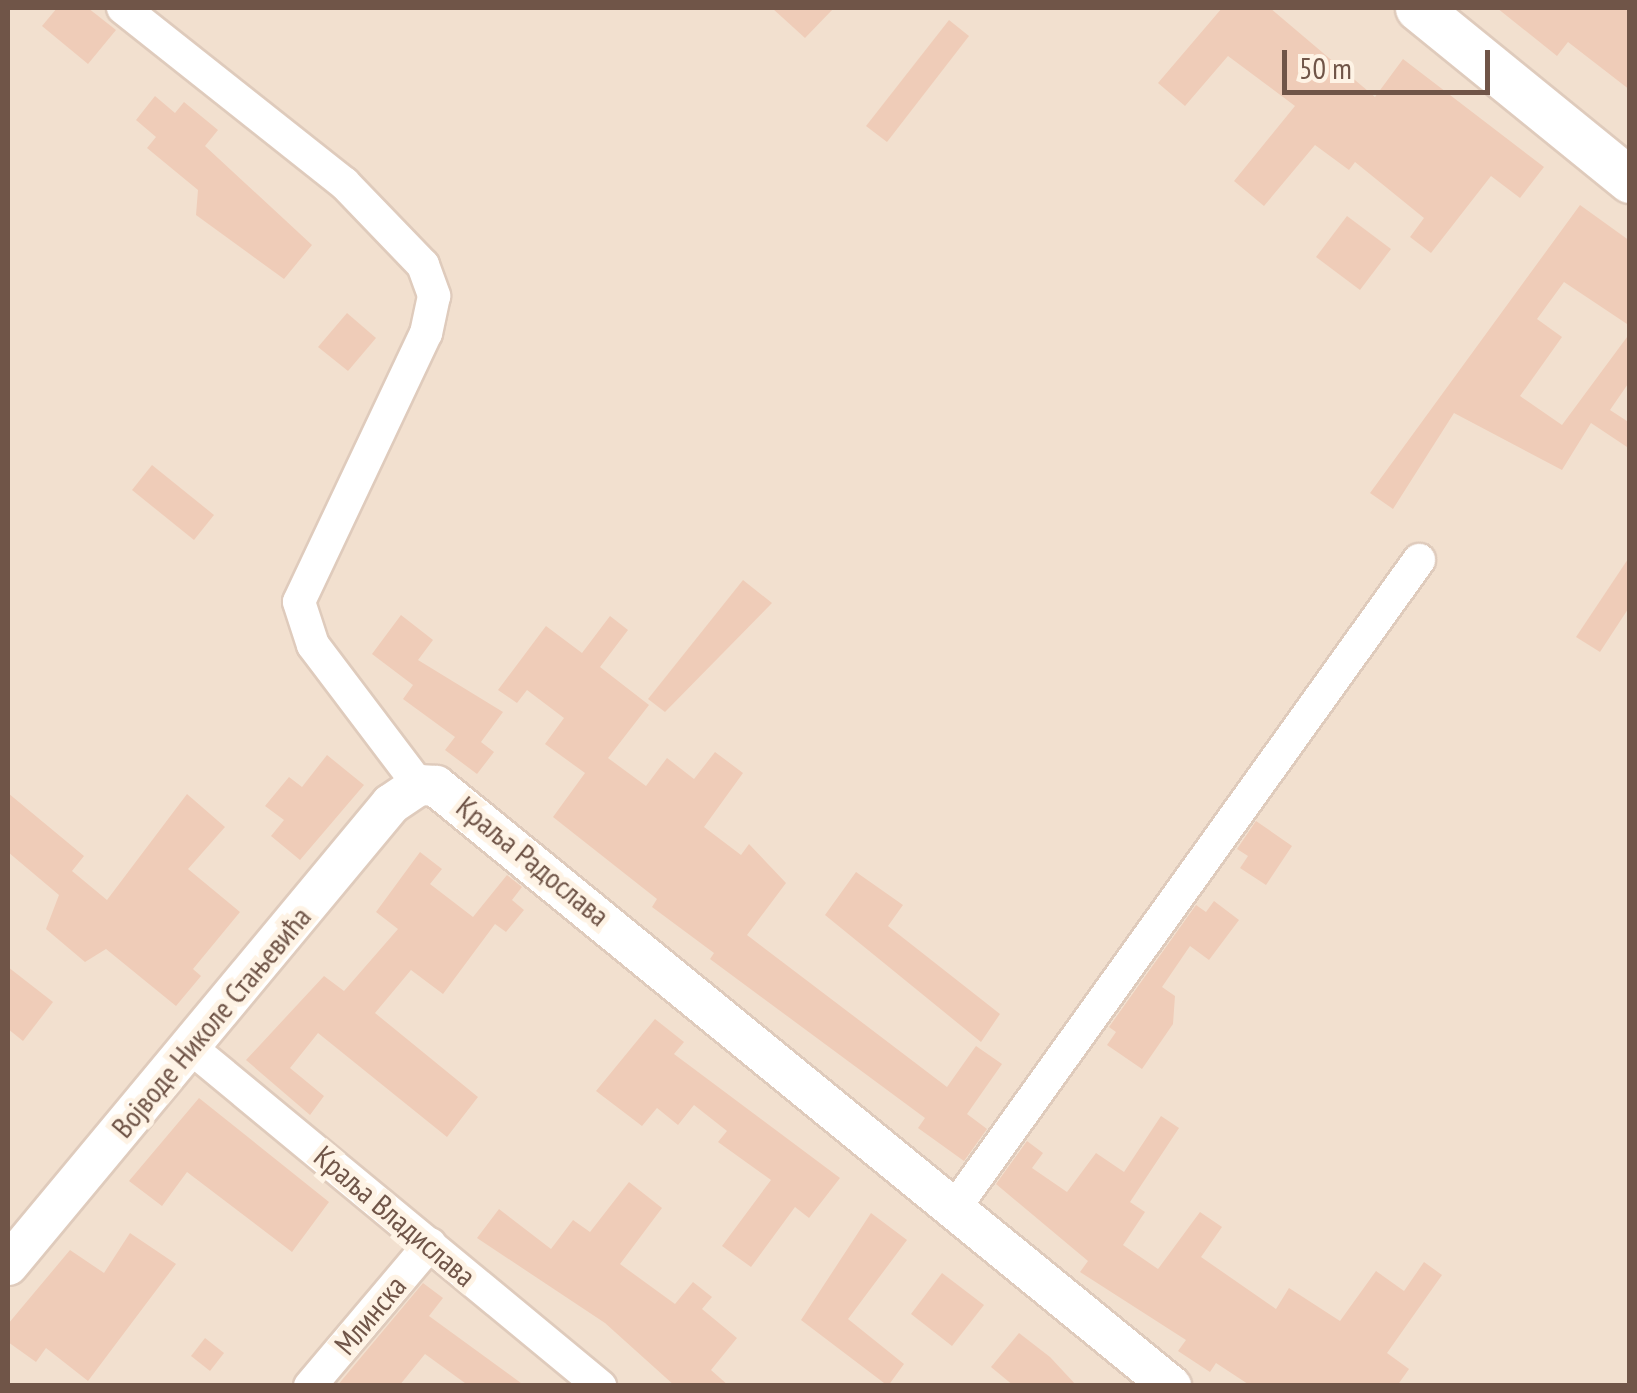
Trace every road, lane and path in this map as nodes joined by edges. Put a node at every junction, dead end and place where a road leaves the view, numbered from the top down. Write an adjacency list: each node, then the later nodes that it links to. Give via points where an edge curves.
1 (123, 8): 5 (street, Краља Радослава, via 344,184 423,266 434,296 426,332 300,602 313,645)
2 (1418, 8): 3 (main road)
3 (1630, 180)
4 (1420, 560): 7 (street)
5 (419, 786): 6 (street, Војводе Николе Стањевића, via 391,804); 7 (street, Краља Радослава, via 456,797)
6 (190, 1048): 8 (street, Краља Владислава); 9 (street, Војводе Николе Стањевића)
7 (956, 1206): 12 (street, Краља Радослава)
8 (430, 1244): 10 (street, Млинска); 11 (street, Краља Владислава)
9 (8, 1266)
10 (310, 1386)
11 (600, 1386)
12 (1171, 1386)

